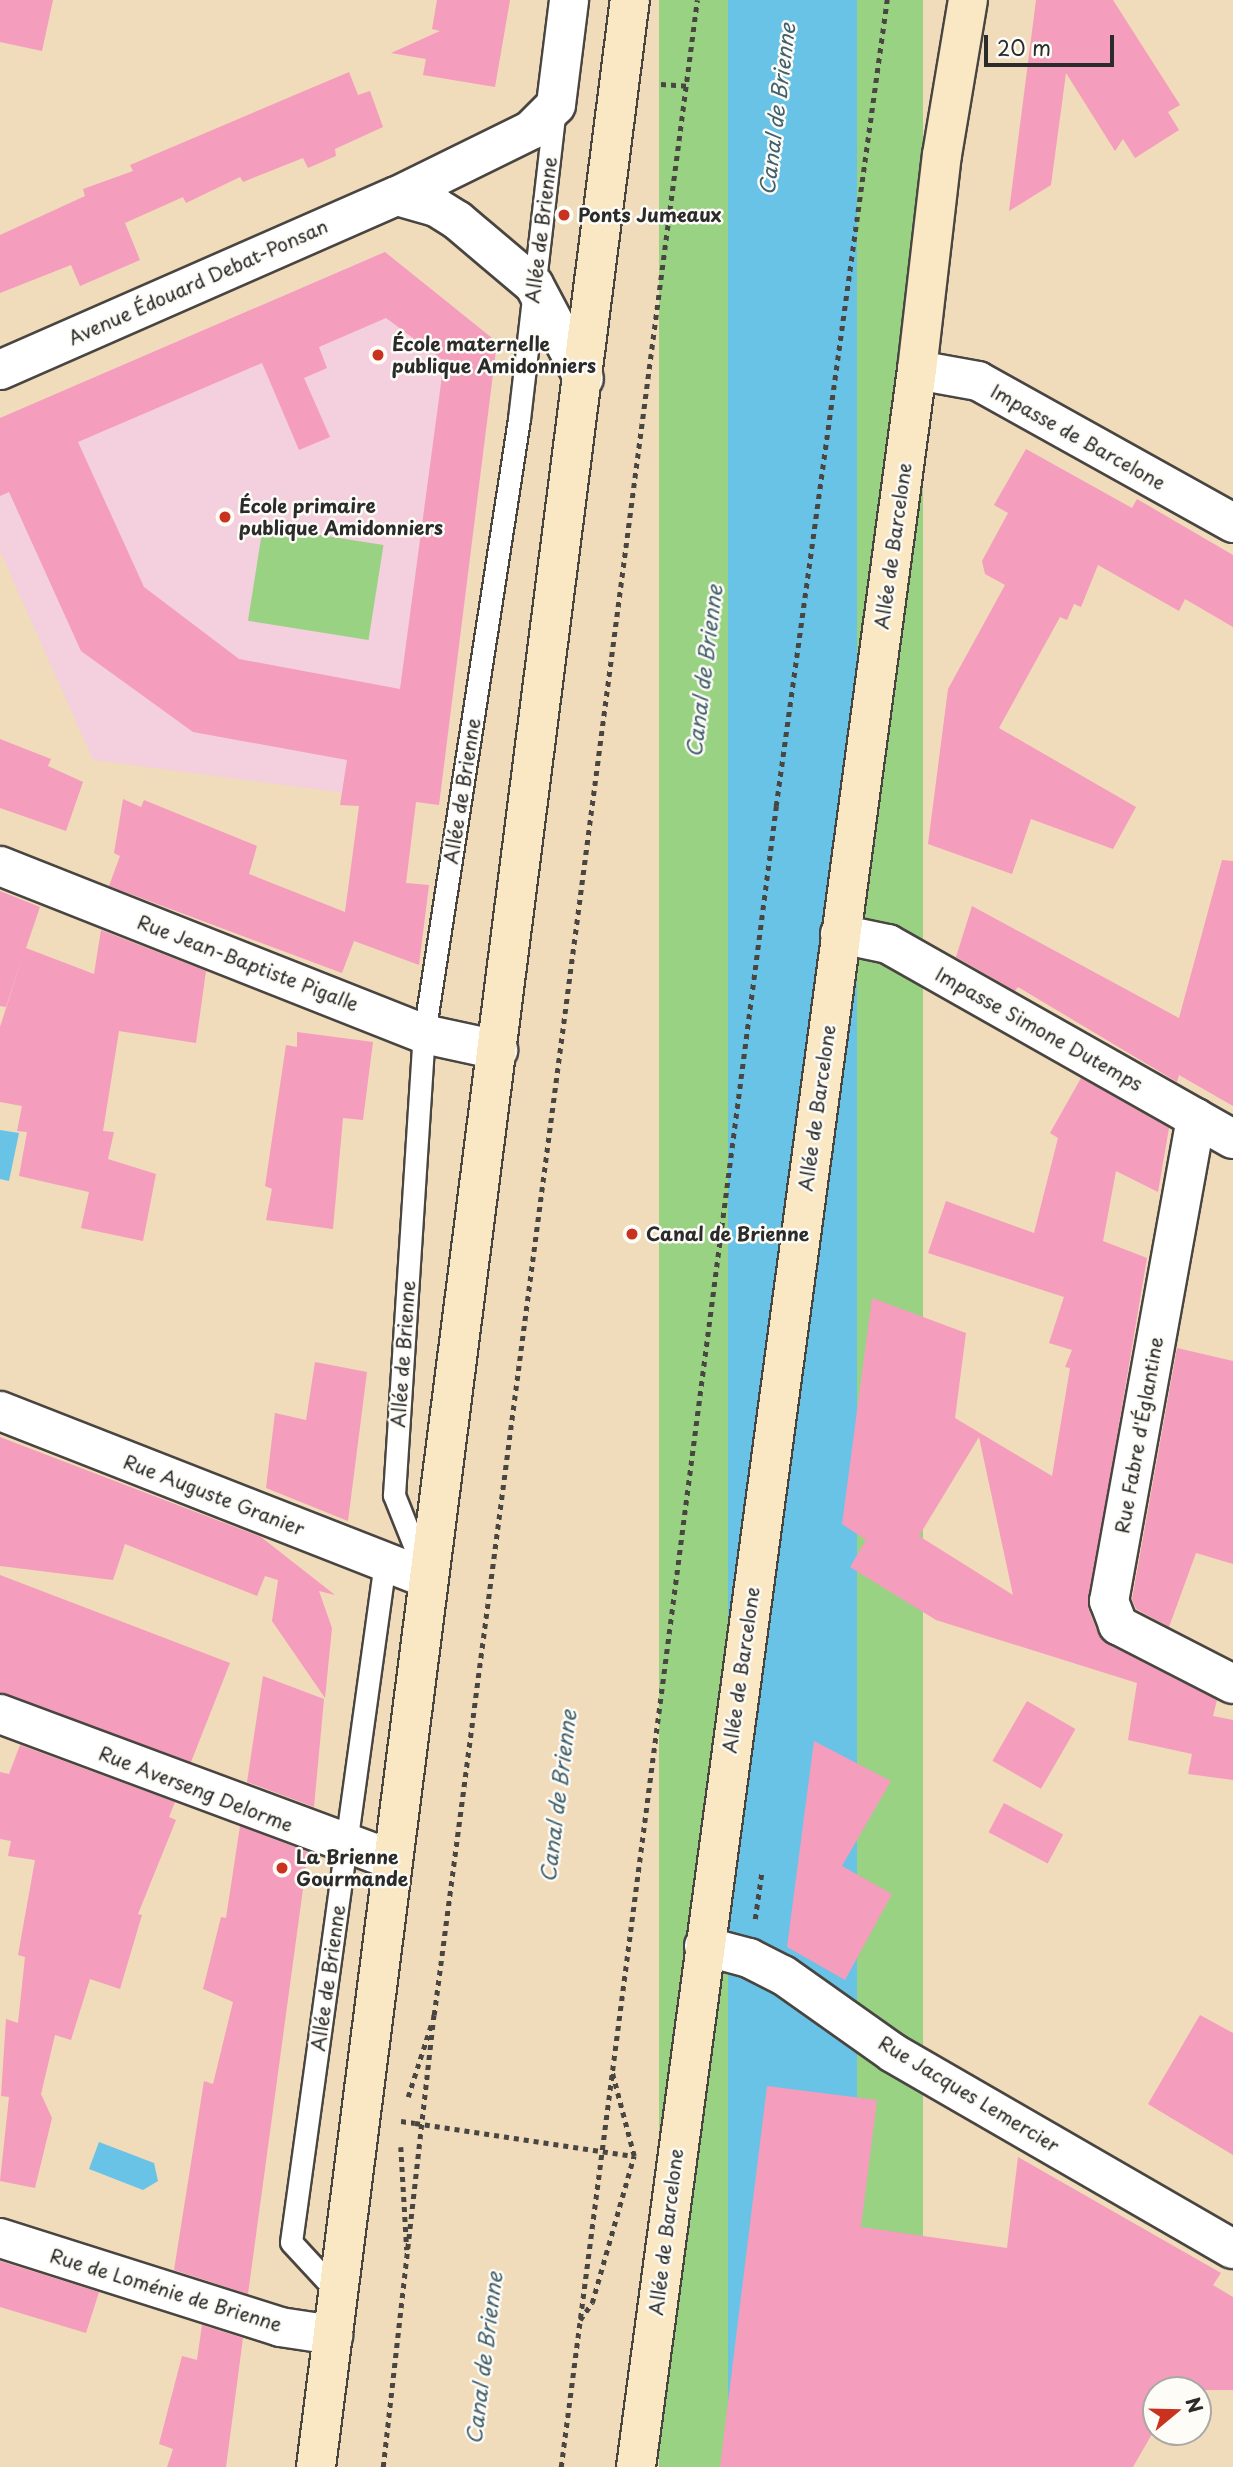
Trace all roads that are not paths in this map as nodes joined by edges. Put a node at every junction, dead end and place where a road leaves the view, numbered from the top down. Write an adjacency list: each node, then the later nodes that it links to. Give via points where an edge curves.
1 (569, 0): 4 (street, Allée de Brienne)
2 (968, 0): 7 (main road, Allée de Barcelone, via 942,155)
3 (623, 9): 9 (main road, Allée de Brienne)
4 (556, 105): 5 (street, Avenue Édouard Debat-Ponsan, via 531,130); 6 (lane, Allée de Brienne)
5 (397, 196): 6 (street, via 436,207 457,220); 8 (street, Avenue Édouard Debat-Ponsan)
6 (534, 285): 9 (street); 13 (lane, Allée de Brienne, via 519,419)
7 (917, 369): 10 (street, Impasse de Barcelone, via 978,381); 12 (main road, Allée de Barcelone)
8 (0, 370)
9 (584, 379): 14 (main road, Allée de Brienne)
10 (1233, 523)
11 (0, 866): 13 (street, Rue Jean-Baptiste Pigalle)
12 (840, 934): 15 (street, Impasse Simone Dutemps, via 888,944); 24 (main road, Allée de Barcelone)
13 (424, 1034): 14 (street, Rue Jean-Baptiste Pigalle); 19 (lane, Allée de Brienne, via 394,1495)
14 (498, 1050): 19 (main road, Allée de Brienne)
15 (1196, 1118): 16 (street, Impasse Simone Dutemps); 20 (street, Rue Fabre d'Églantine, via 1109,1601 1118,1625)
16 (1233, 1139)
17 (0, 1411): 18 (street, Rue Auguste Granier)
18 (385, 1562): 19 (street, Rue Auguste Granier); 22 (lane, Allée de Brienne)
19 (428, 1578): 23 (main road, Allée de Brienne)
20 (1233, 1684)
21 (0, 1714): 22 (street, Rue Averseng Delorme)
22 (346, 1847): 23 (street, Rue Averseng Delorme); 27 (lane, Allée de Brienne, via 290,2242)
23 (393, 1860): 27 (main road, Allée de Brienne)
24 (704, 1946): 26 (street, Rue Jacques Lemercier, via 749,1958 783,1975 893,2053); 30 (main road, Allée de Barcelone)
25 (0, 2238): 28 (street, Rue de Loménie de Brienne, via 279,2327)
26 (1233, 2249)
27 (338, 2293): 28 (main road, Allée de Brienne)
28 (332, 2335): 29 (main road, Allée de Brienne)
29 (316, 2467)
30 (636, 2467)

